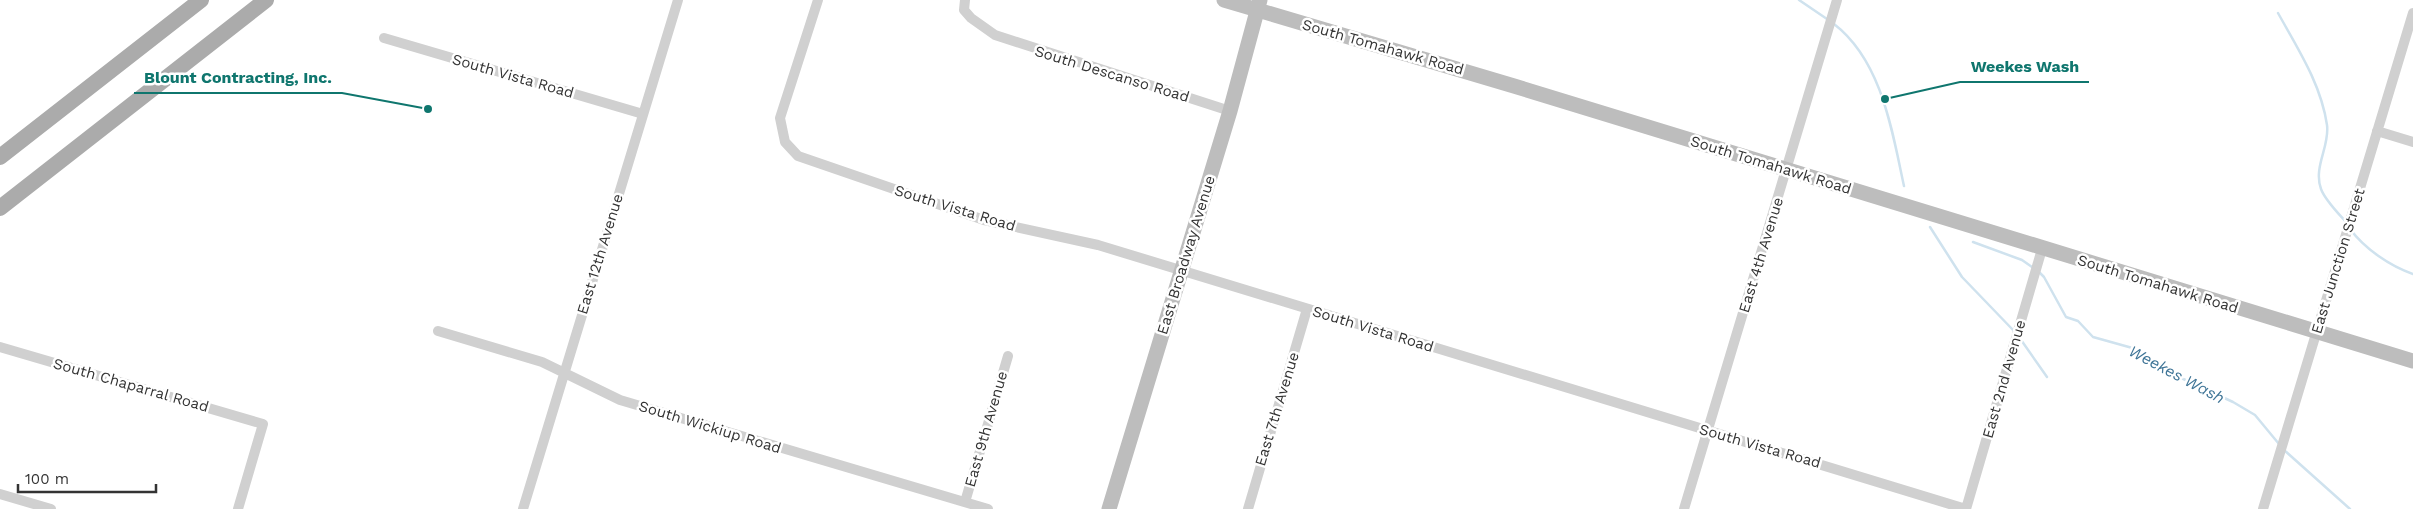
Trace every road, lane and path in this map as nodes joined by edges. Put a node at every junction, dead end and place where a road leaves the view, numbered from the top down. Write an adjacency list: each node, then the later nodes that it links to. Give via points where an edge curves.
1 (201, 0): 15 (main road)
2 (266, 0): 17 (main road)
3 (678, 0): 12 (street, East 12th Avenue)
4 (818, 0): 19 (street, South Vista Road, via 780,118 785,142 798,156 984,220 1098,245)
5 (965, 0): 11 (street, South Descanso Road, via 964,10 995,35)
6 (1224, 0): 8 (main road, South Tomahawk Road)
7 (1837, 0): 16 (street, East 4th Avenue)
8 (1259, 5): 11 (main road, East Broadway Avenue); 16 (main road, South Tomahawk Road)
9 (2413, 13): 13 (street, East Junction Street)
10 (384, 38): 12 (street, South Vista Road)
11 (1230, 110): 19 (main road, East Broadway Avenue)
12 (643, 114): 26 (street, East 12th Avenue)
13 (2377, 131): 14 (street); 22 (street, East Junction Street)
14 (2413, 142)
15 (0, 157)
16 (1786, 170): 18 (main road, South Tomahawk Road); 27 (street, East 4th Avenue)
17 (0, 208)
18 (2042, 249): 22 (main road, South Tomahawk Road); 37 (street, East 2nd Avenue)
19 (1181, 270): 20 (street, South Vista Road); 34 (main road, East Broadway Avenue)
20 (1307, 309): 27 (street, South Vista Road); 35 (street, East 7th Avenue)
21 (438, 331): 26 (street, South Wickiup Road, via 542,362)
22 (2317, 331): 25 (main road, South Tomahawk Road); 38 (street, East Junction Street)
23 (0, 346): 31 (street, South Chaparral Road, via 263,424)
24 (1008, 356): 29 (street, East 9th Avenue)
25 (2413, 361)
26 (564, 373): 29 (street, South Wickiup Road, via 620,400); 32 (street, East 12th Avenue)
27 (1708, 431): 36 (street, East 4th Avenue); 37 (street, South Vista Road)
28 (0, 494): 30 (street)
29 (965, 502): 33 (street, South Wickiup Road)
30 (51, 509)
31 (238, 509)
32 (523, 509)
33 (988, 509)
34 (1109, 509)
35 (1248, 509)
36 (1684, 509)
37 (1966, 509)
38 (2263, 509)

